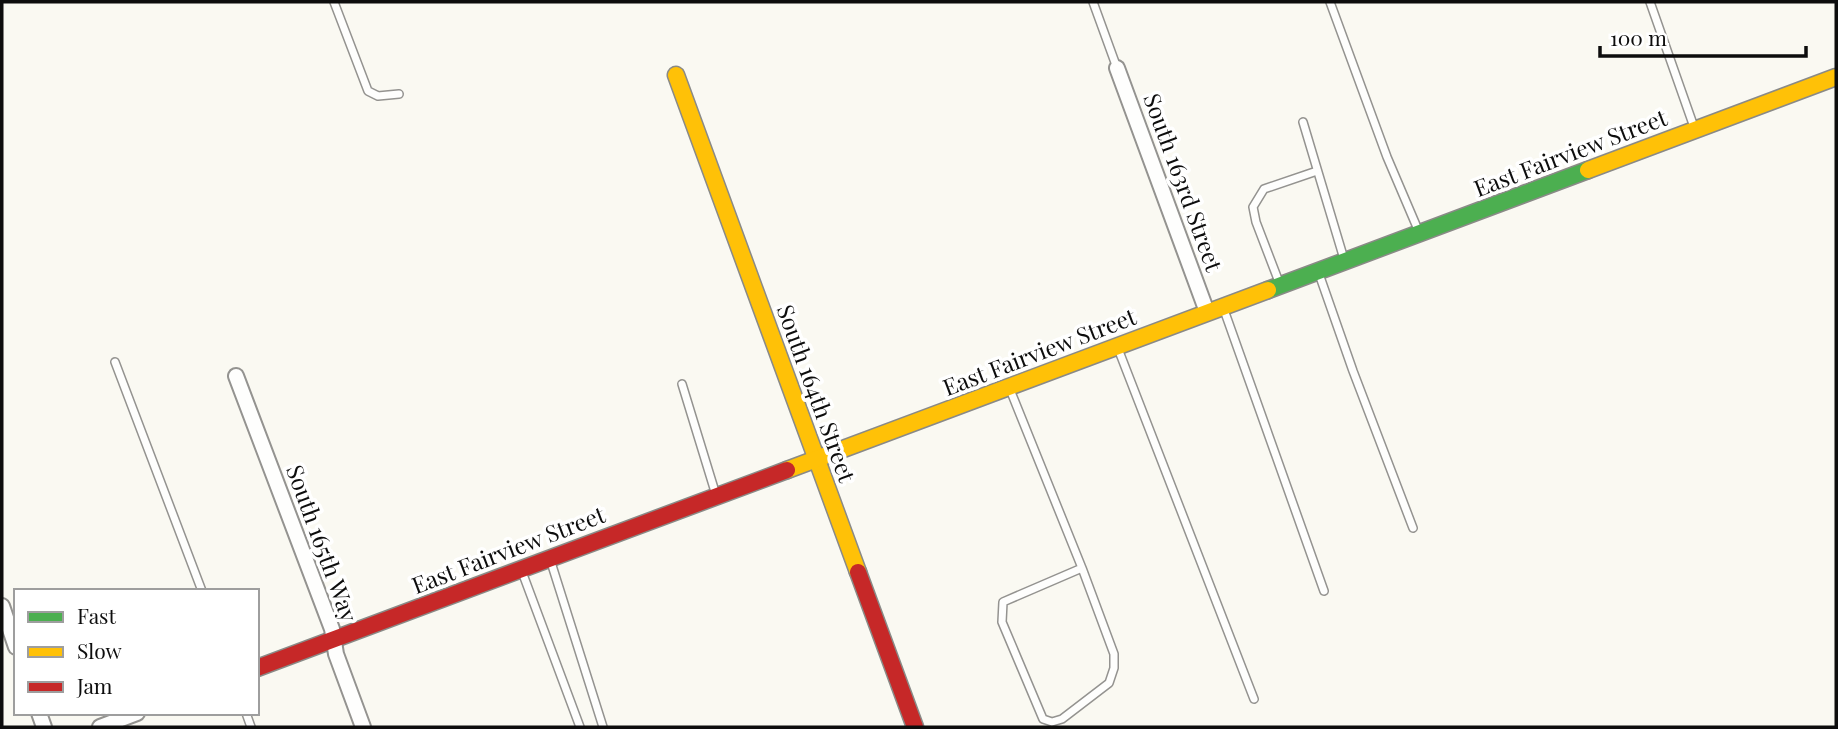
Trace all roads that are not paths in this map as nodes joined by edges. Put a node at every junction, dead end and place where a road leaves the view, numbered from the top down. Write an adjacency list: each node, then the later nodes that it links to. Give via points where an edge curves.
1 (334, 2): 8 (lane, via 368,91 378,96)
2 (1093, 2): 5 (lane)
3 (1330, 2): 12 (lane)
4 (1650, 2): 10 (lane)
5 (1118, 68): 17 (street, South 163rd Street)
6 (676, 75): 23 (street, South 164th Street)
7 (1836, 76): 10 (street, East Fairview Street)
8 (398, 94)
9 (1303, 122): 11 (lane)
10 (1695, 130): 12 (street, East Fairview Street)
11 (1317, 171): 13 (lane); 15 (lane, via 1264,189 1253,208)
12 (1419, 233): 13 (street, East Fairview Street)
13 (1344, 261): 14 (street, East Fairview Street)
14 (1318, 271): 15 (street, East Fairview Street); 25 (lane)
15 (1279, 285): 16 (street, East Fairview Street)
16 (1223, 306): 17 (street, East Fairview Street); 30 (lane)
17 (1207, 312): 18 (street, East Fairview Street)
18 (1117, 346): 22 (street, East Fairview Street); 35 (lane)
19 (115, 362): 29 (lane)
20 (236, 376): 32 (street, South 165th Way)
21 (682, 384): 24 (lane)
22 (1009, 386): 23 (street, East Fairview Street); 27 (lane)
23 (817, 458): 24 (street, East Fairview Street); 41 (street, South 164th Street)
24 (716, 496): 26 (street, East Fairview Street)
25 (1413, 528)
26 (550, 558): 28 (street, East Fairview Street); 40 (lane)
27 (1082, 568): 27 (lane, via 1003,602 1002,607 1002,622 1043,719 1052,722 1109,683 1114,668 1114,654)
28 (521, 569): 32 (street, East Fairview Street); 39 (lane)
29 (201, 589)
30 (1324, 591)
31 (2, 606): 33 (street)
32 (334, 639): 34 (street, East Fairview Street); 38 (street, South 165th Way)
33 (14, 641)
34 (259, 667)
35 (1254, 699)
36 (132, 715): 37 (street)
37 (100, 727)
38 (363, 727)
39 (580, 727)
40 (603, 727)
41 (915, 727)

